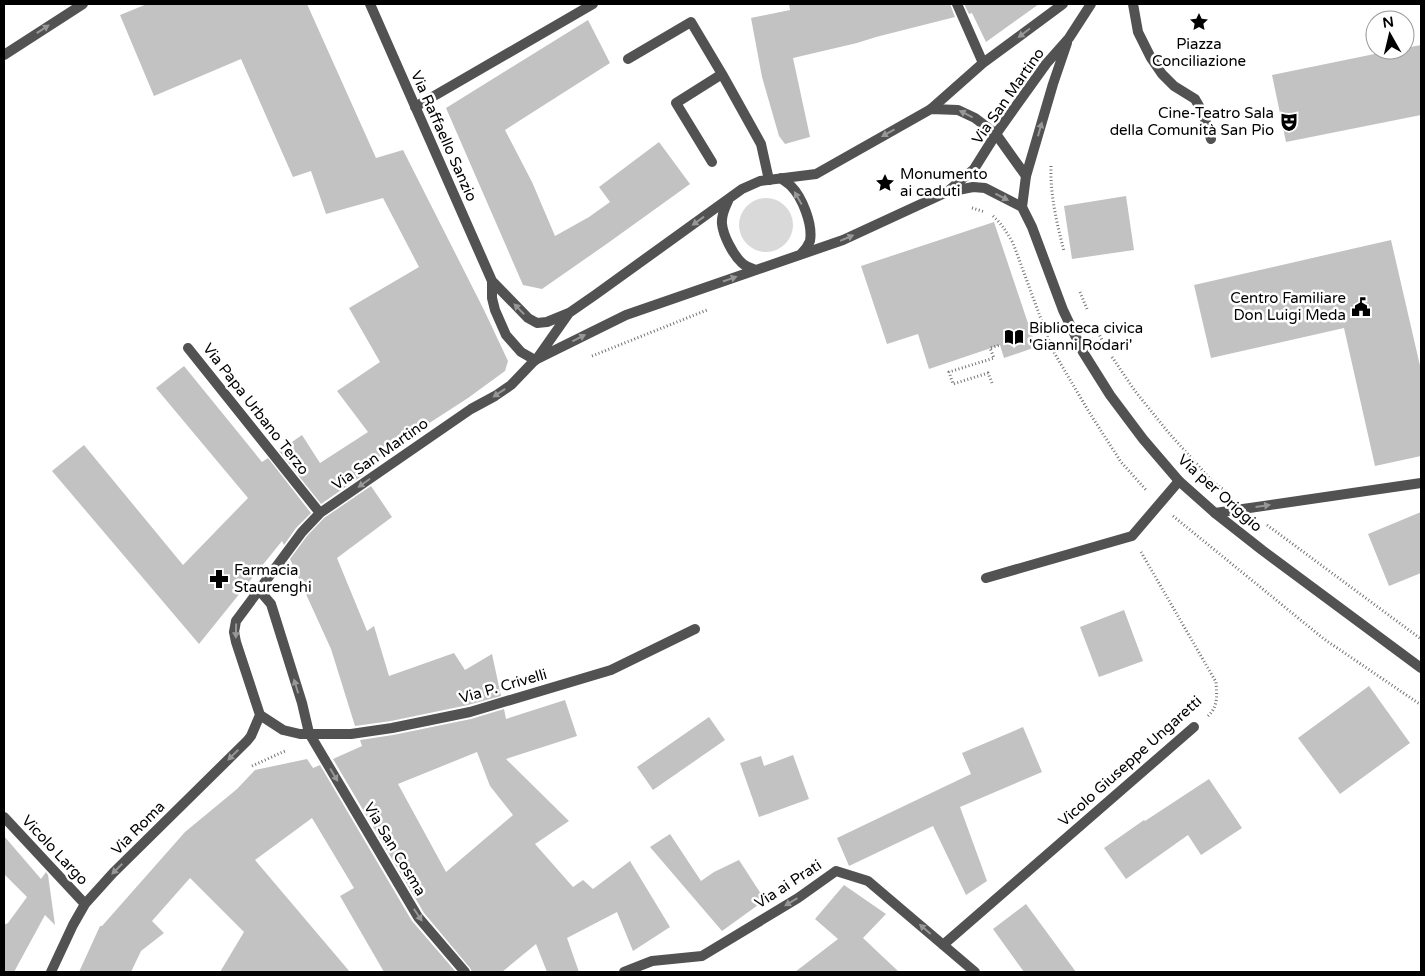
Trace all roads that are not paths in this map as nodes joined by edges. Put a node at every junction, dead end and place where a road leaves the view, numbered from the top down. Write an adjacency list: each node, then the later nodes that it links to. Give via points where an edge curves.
1 (83, 4): 9 (street, one-way to 1)
2 (370, 4): 13 (street, Via Raffaello Sanzio)
3 (593, 4): 13 (street)
4 (957, 4): 11 (street)
5 (1063, 4): 11 (street, Via San Martino, one-way to 11)
6 (1091, 4): 8 (street, Via San Martino)
7 (1133, 4): 16 (street, via 1138,32 1151,58 1174,86 1195,99)
8 (1069, 38): 15 (street, Via San Martino, via 1046,64); 18 (street, one-way to 8)
9 (4, 55)
10 (628, 59): 12 (street, via 691,22)
11 (983, 63): 14 (street, Via San Martino)
12 (722, 74): 17 (street, via 676,103); 20 (street, via 761,144)
13 (415, 107): 26 (street, Via Raffaello Sanzio)
14 (931, 110): 15 (street, one-way to 14, via 958,110); 19 (street, Via San Martino, one-way to 19, via 816,174)
15 (996, 134): 18 (street); 21 (street, Via San Martino, via 974,169)
16 (1211, 139)
17 (712, 162)
18 (1026, 176): 23 (street)
19 (781, 178): 20 (street, Via San Martino); 24 (street, one-way to 19, via 810,242 809,222 796,192)
20 (769, 180): 22 (street, Via San Martino, via 742,189)
21 (947, 192): 23 (street, one-way to 23, via 973,186 985,188); 24 (street, Via San Martino, one-way to 21, via 842,240)
22 (730, 198): 25 (street, via 722,212 727,239 742,263); 27 (street, Via San Martino, one-way to 27)
23 (1022, 207): 30 (street, Via per Origgio, via 1083,352 1110,395)
24 (801, 254): 25 (street, Via San Martino)
25 (756, 270): 29 (street, Via San Martino, one-way to 25, via 626,315)
26 (492, 281): 27 (street, Via San Martino, one-way to 26, via 537,323); 29 (street, via 495,310 506,335 521,352)
27 (569, 312): 29 (street, Via San Martino)
28 (188, 348): 33 (street, Via Papa Urbano Terzo)
29 (536, 360): 33 (street, Via San Martino, one-way to 33, via 511,385)
30 (1179, 481): 32 (street, Via per Origgio); 34 (street, via 1132,536)
31 (1421, 483): 32 (street, one-way to 31)
32 (1215, 513): 37 (street, Via per Origgio)
33 (320, 514): 35 (street, Via San Martino, via 302,532)
34 (986, 578)
35 (259, 590): 38 (street, Via San Martino, one-way to 38, via 236,621 234,632); 40 (street, Via San Cosma, one-way to 35, via 271,604)
36 (695, 629): 40 (street, Via P. Crivelli, via 610,670 470,712 351,734)
37 (1421, 668)
38 (260, 715): 40 (street, Via P. Crivelli, via 291,733); 42 (street, Via Roma, one-way to 42, via 247,741)
39 (1194, 727): 43 (street, Vicolo Giuseppe Ungaretti)
40 (309, 733): 45 (street, Via San Cosma, one-way to 45, via 418,917)
41 (4, 817): 42 (street, Vicolo Largo)
42 (85, 904): 44 (street, Via Roma)
43 (943, 945): 46 (street, Via ai Prati, one-way to 46, via 868,881 836,871 702,956 652,961); 47 (street, Via ai Prati)
44 (50, 972)
45 (465, 972)
46 (624, 972)
47 (975, 972)

